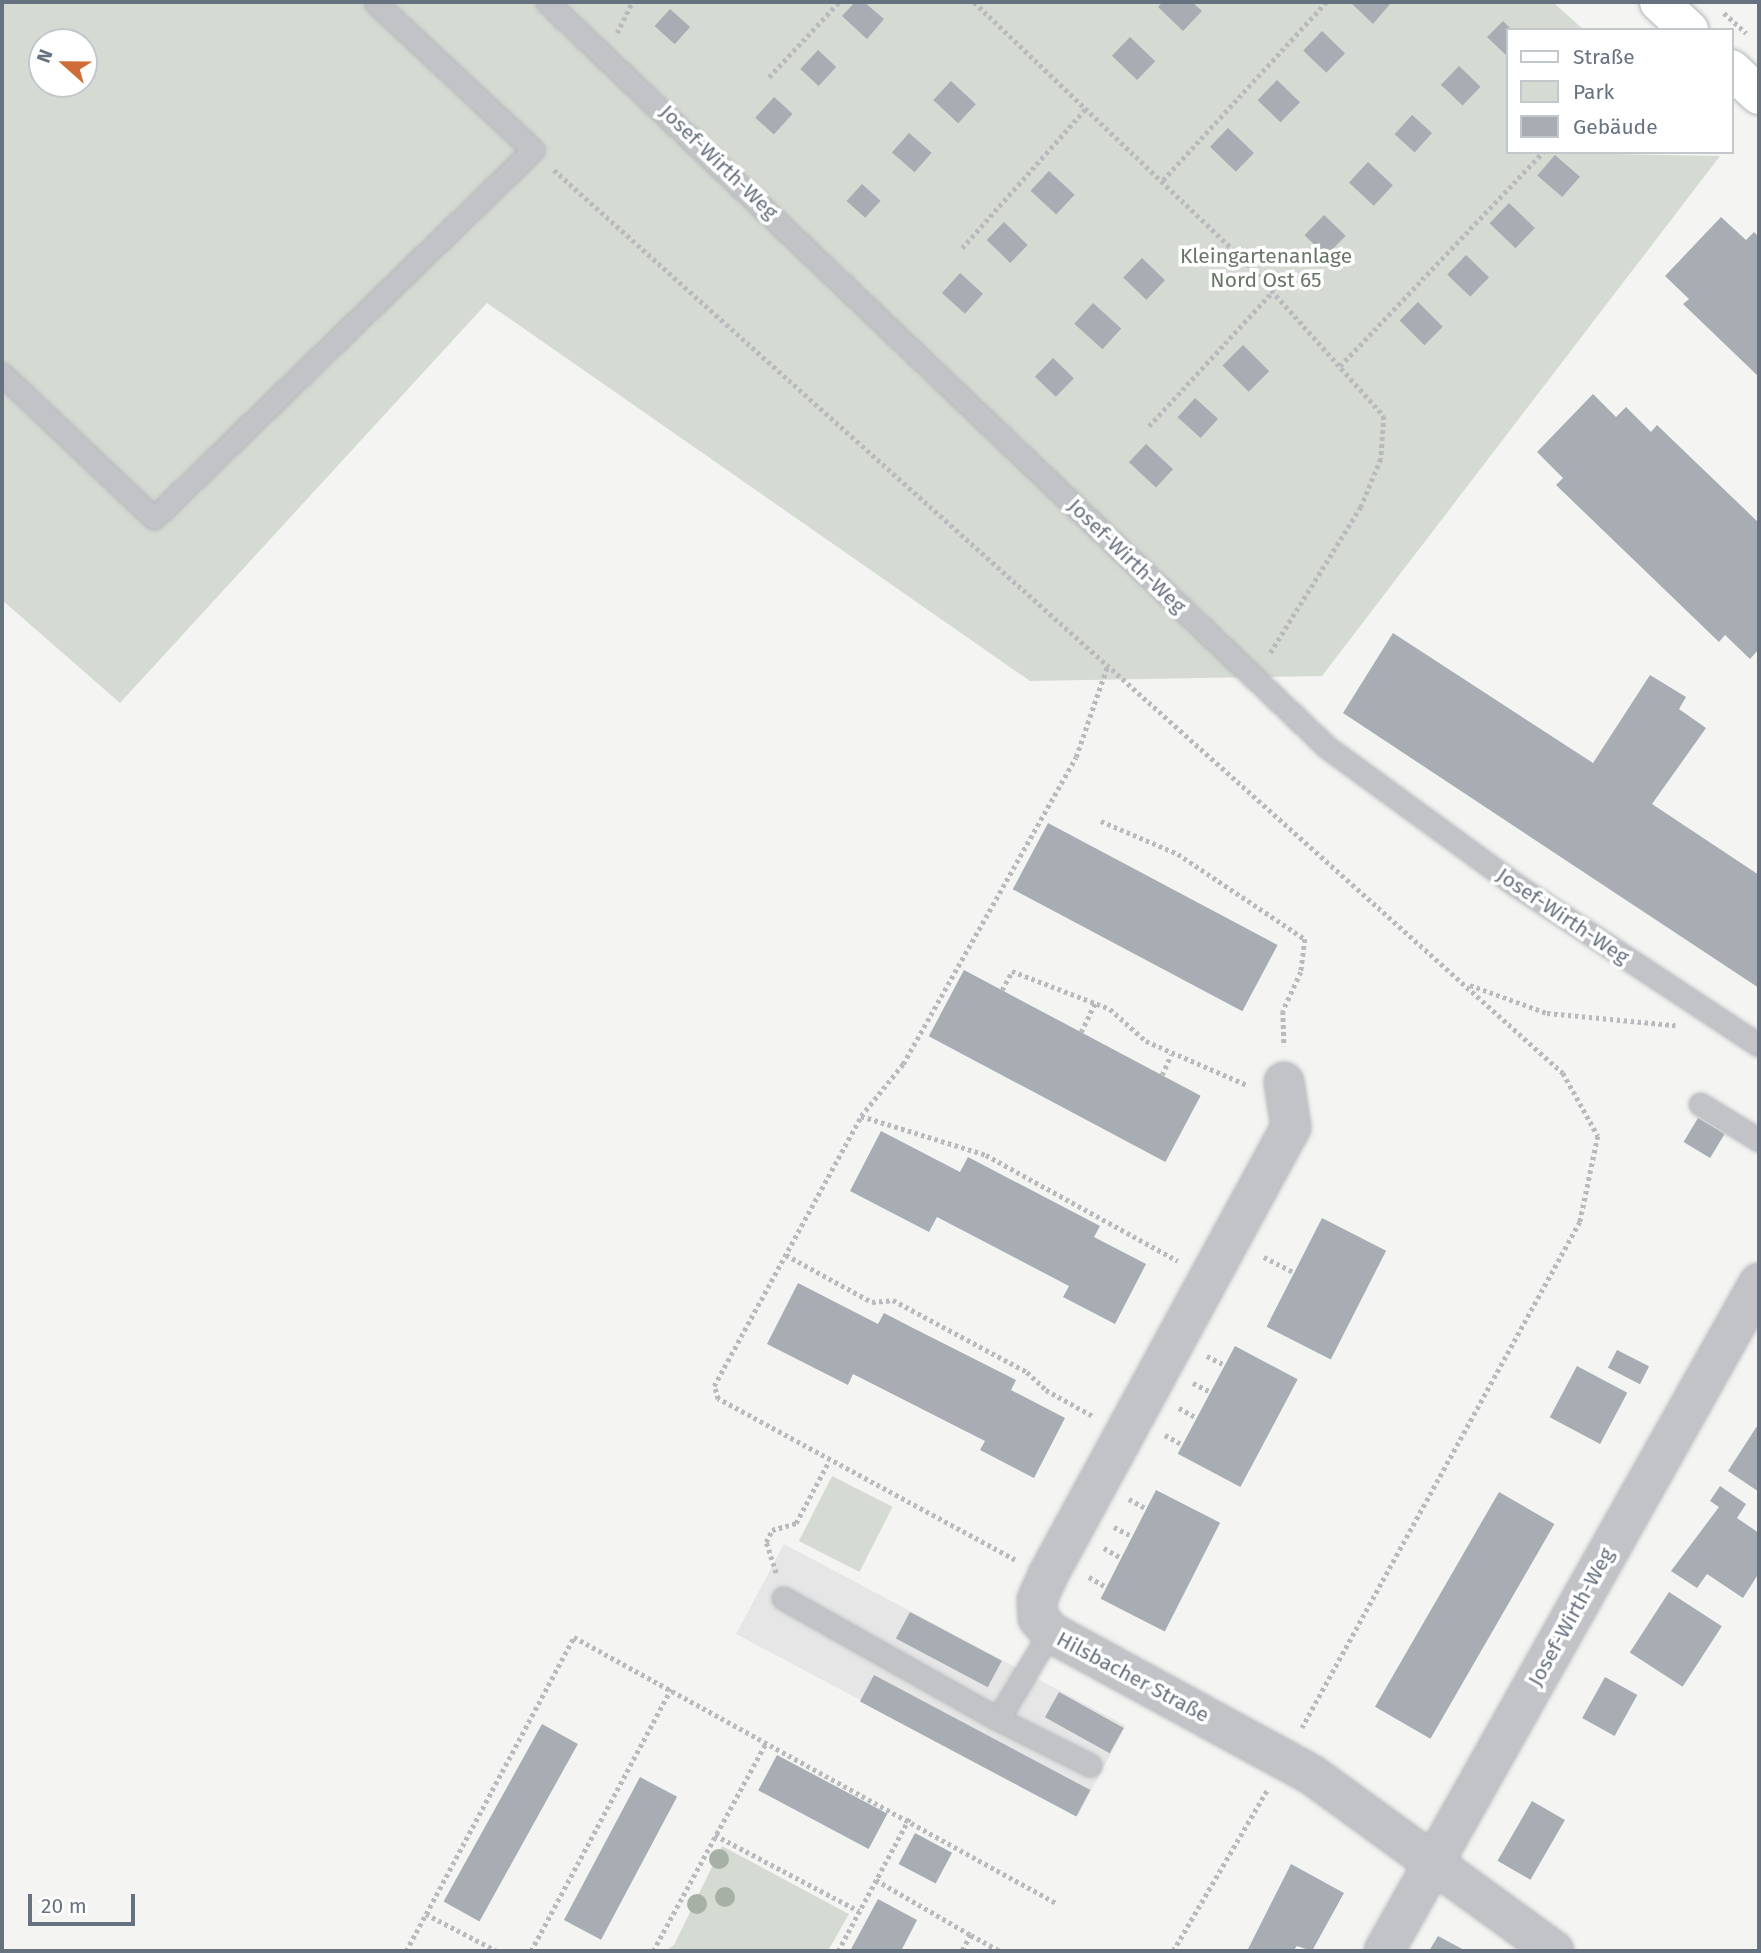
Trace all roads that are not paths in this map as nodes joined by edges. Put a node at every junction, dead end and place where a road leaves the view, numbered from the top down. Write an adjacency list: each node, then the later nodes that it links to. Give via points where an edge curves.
1 (375, 2): 7 (lane, via 533,150 154,518)
2 (547, 2): 8 (lane, Josef-Wirth-Weg, via 1328,748)
3 (1659, 2): 4 (main road)
4 (1705, 20)
5 (1740, 53): 6 (main road)
6 (1759, 95)
7 (2, 374)
8 (1759, 1045)
9 (1286, 1091): 14 (street, Hilsbacher Straße, via 1290,1127 1210,1276 1141,1432 1037,1600 1038,1618)
10 (1700, 1104): 11 (lane)
11 (1759, 1139)
12 (1759, 1283): 17 (street, Josef-Wirth-Weg)
13 (783, 1598): 15 (lane)
14 (1050, 1632): 15 (lane); 17 (street, Hilsbacher Straße, via 1286,1759)
15 (998, 1719): 16 (lane)
16 (1090, 1765)
17 (1433, 1864): 18 (street, Josef-Wirth-Weg); 19 (street, Hilsbacher Straße)
18 (1384, 1951)
19 (1554, 1951)

